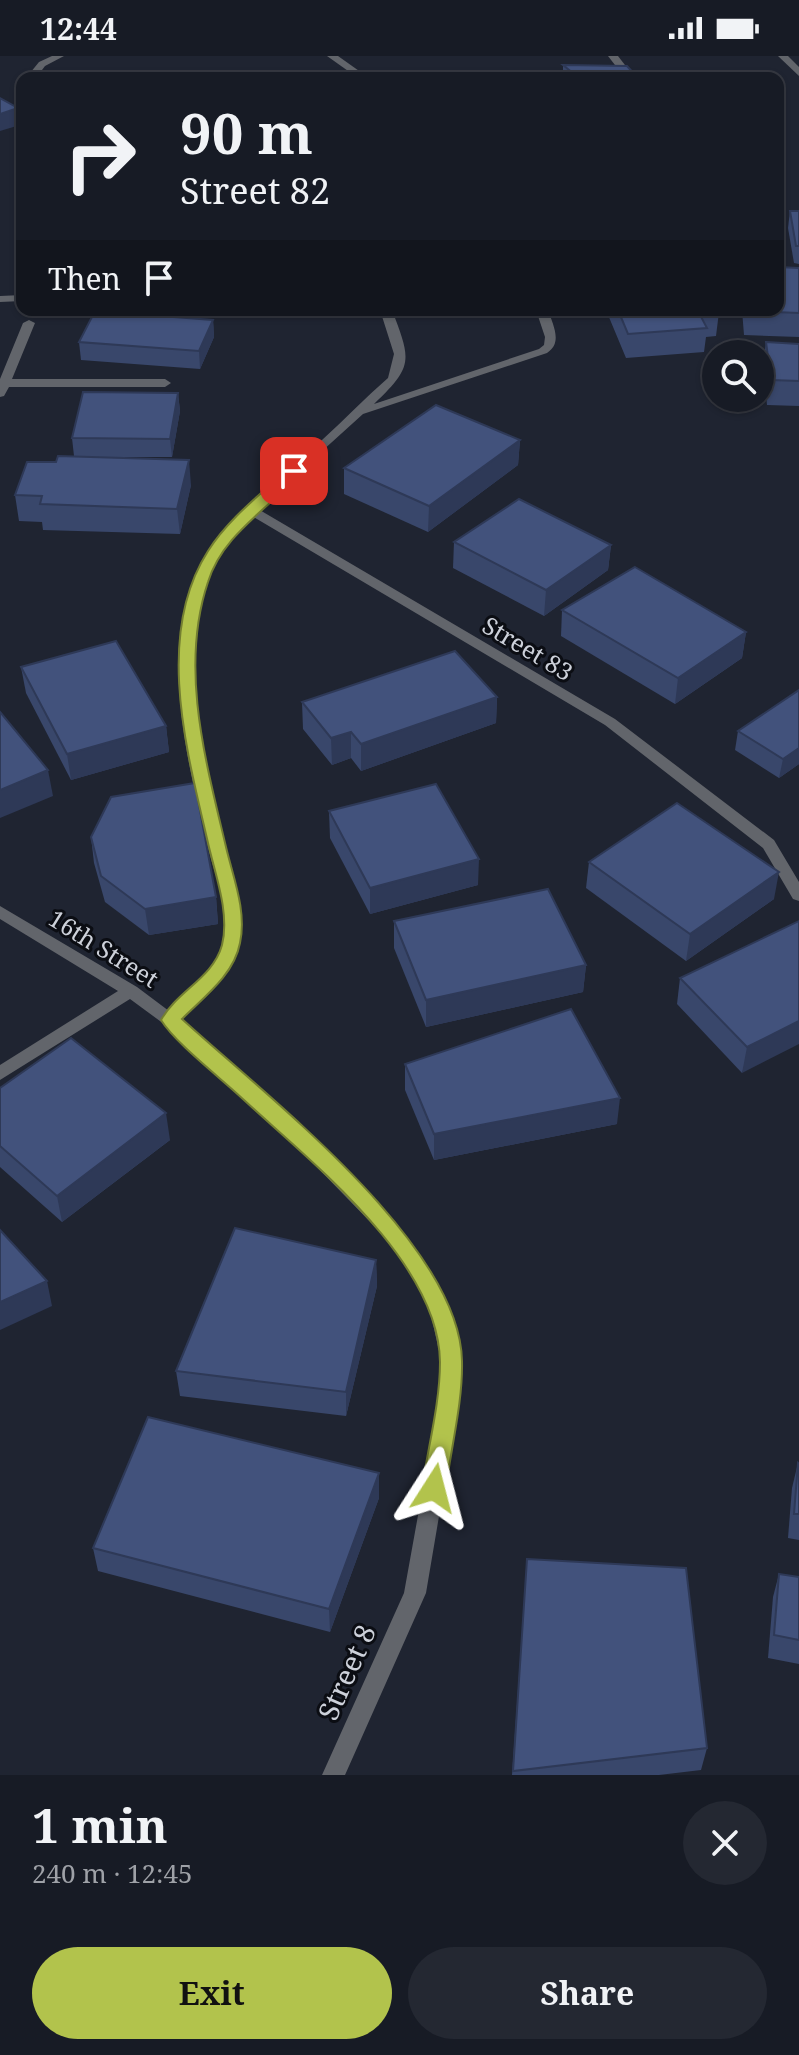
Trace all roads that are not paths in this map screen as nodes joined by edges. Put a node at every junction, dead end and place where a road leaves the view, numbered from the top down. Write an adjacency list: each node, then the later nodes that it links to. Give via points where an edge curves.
1 (59, 56): 5 (street)
2 (332, 56): 6 (street)
3 (613, 56): 7 (street)
4 (783, 56): 8 (street)
5 (36, 72)
6 (355, 72)
7 (625, 72)
8 (799, 73)
9 (388, 316): 14 (street, via 401,350 400,367)
10 (544, 316): 14 (street, via 551,337 543,351)
11 (29, 323): 13 (street)
12 (165, 383): 13 (street)
13 (3, 388)
14 (359, 413): 15 (street)
15 (251, 510): 16 (street, Street 83, via 610,722 769,844); 19 (street, via 215,551 200,581 186,671 199,768 233,915 231,944 220,969)
16 (799, 895)
17 (0, 912): 18 (street, 16th Street)
18 (131, 991): 19 (street, 16th Street); 20 (street)
19 (170, 1020): 21 (street, 16th Street, via 388,1228 431,1291 451,1360)
20 (0, 1073)
21 (415, 1593): 22 (street, Street 8)
22 (333, 1775)

